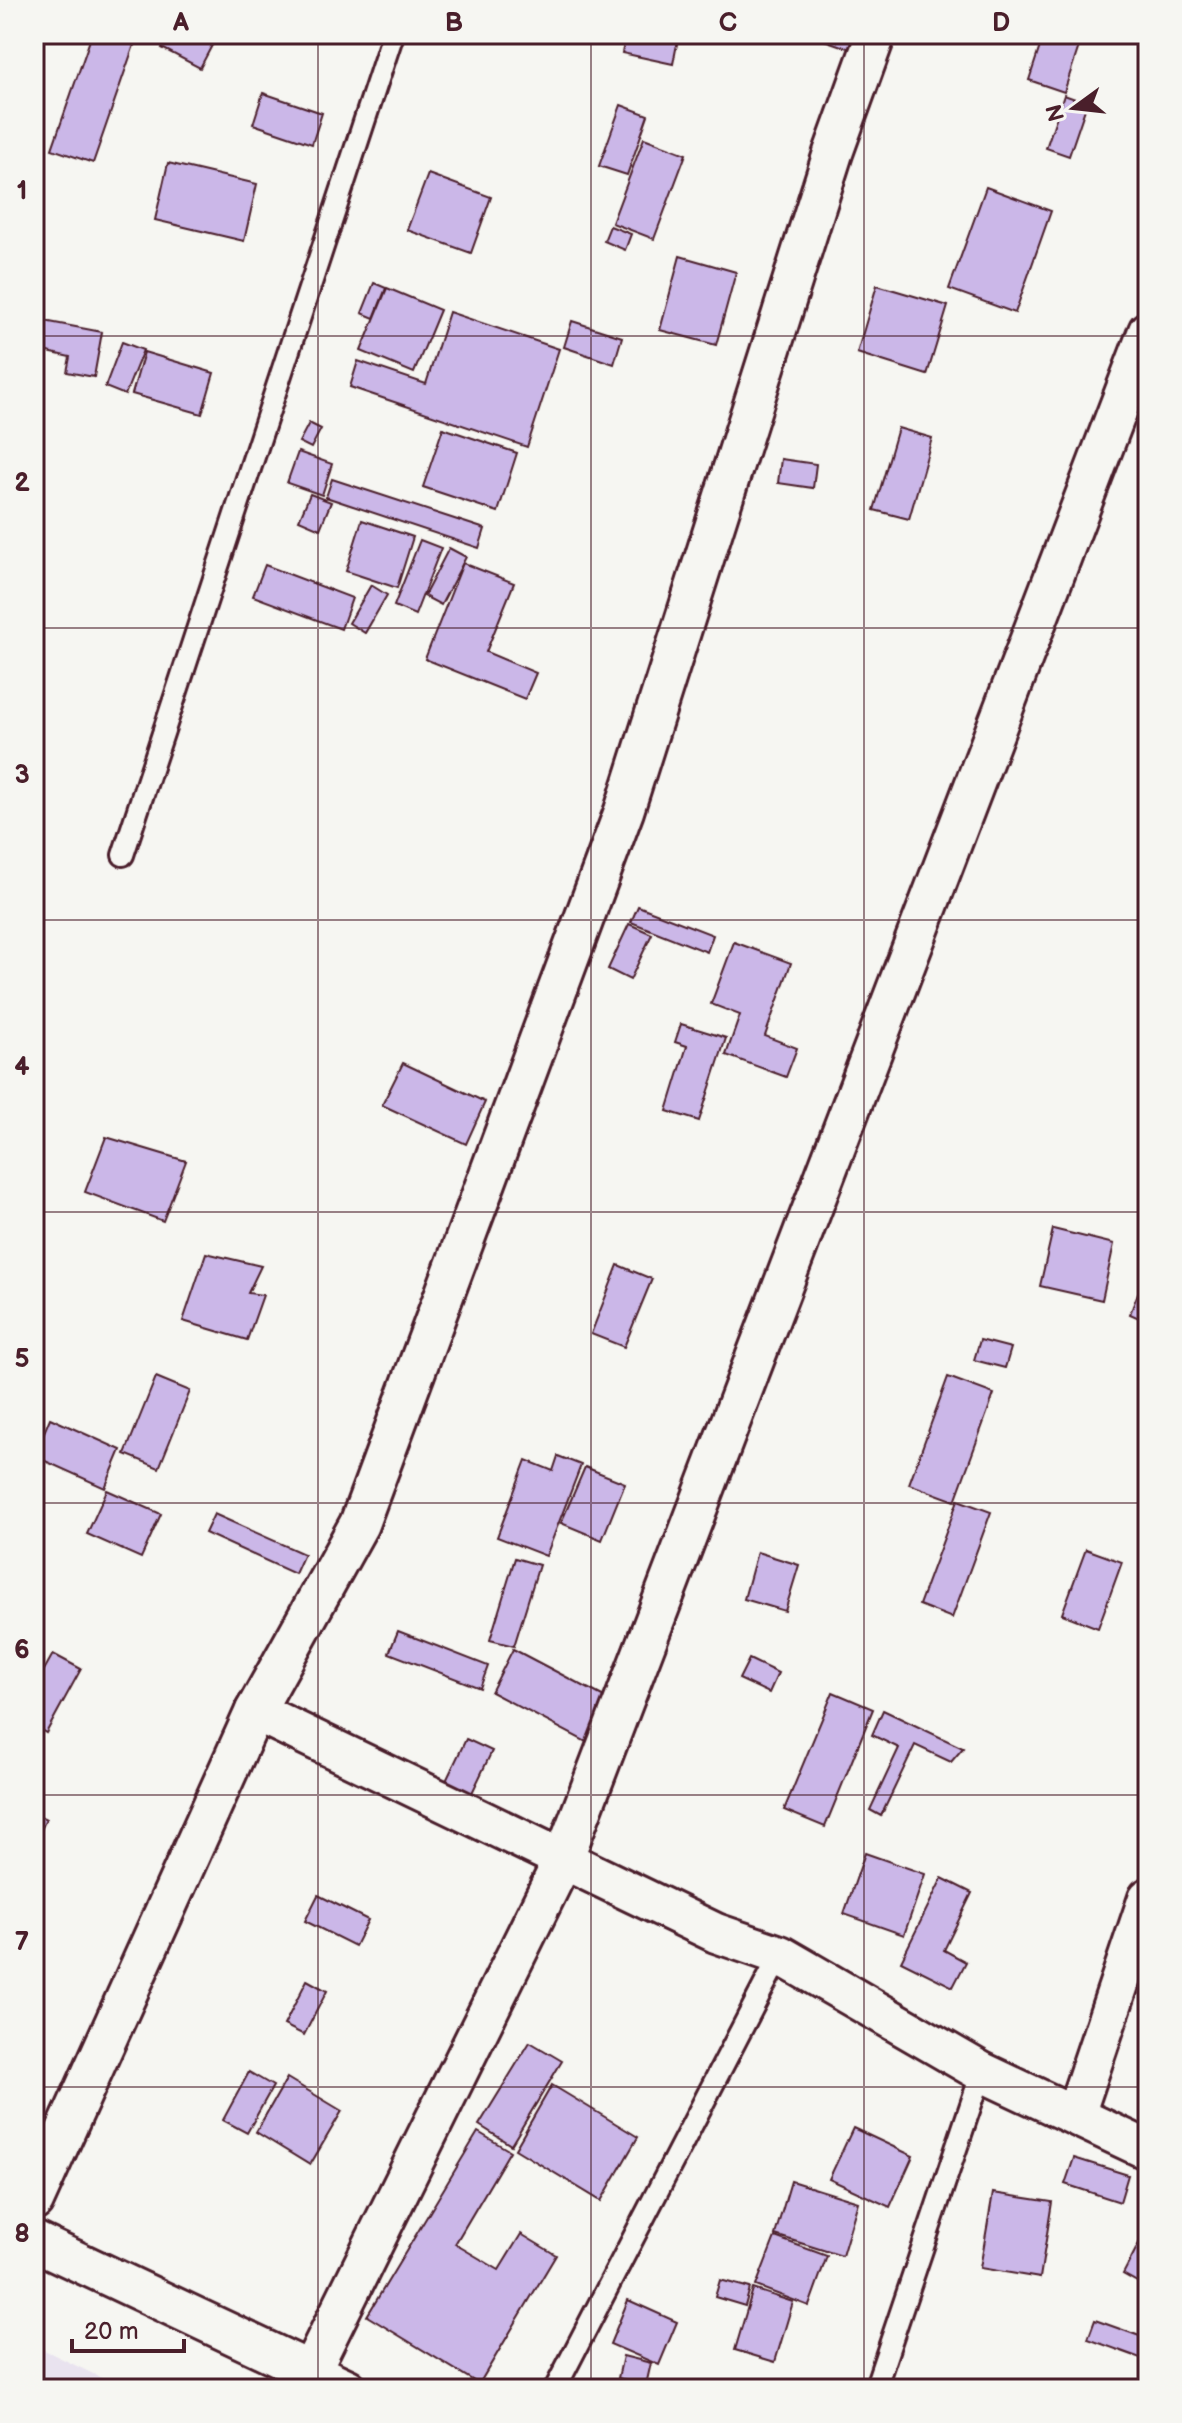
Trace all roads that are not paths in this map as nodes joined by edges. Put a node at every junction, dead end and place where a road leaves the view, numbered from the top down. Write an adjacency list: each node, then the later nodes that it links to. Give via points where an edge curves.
1 (393, 34): 4 (lane)
2 (876, 34): 5 (street, via 833,153 618,826 359,1524)
3 (1148, 331): 6 (street)
4 (123, 855)
5 (255, 1711): 6 (street); 12 (street)
6 (563, 1860): 8 (street, via 716,1933); 14 (street)
7 (1148, 1898): 10 (street)
8 (780, 1955): 9 (street); 16 (lane)
9 (982, 2072): 10 (street); 17 (lane)
10 (1075, 2115): 11 (street)
11 (1148, 2150)
12 (34, 2201)
13 (34, 2241): 14 (street)
14 (310, 2372): 15 (street)
15 (348, 2389)
16 (555, 2389)
17 (875, 2389)

